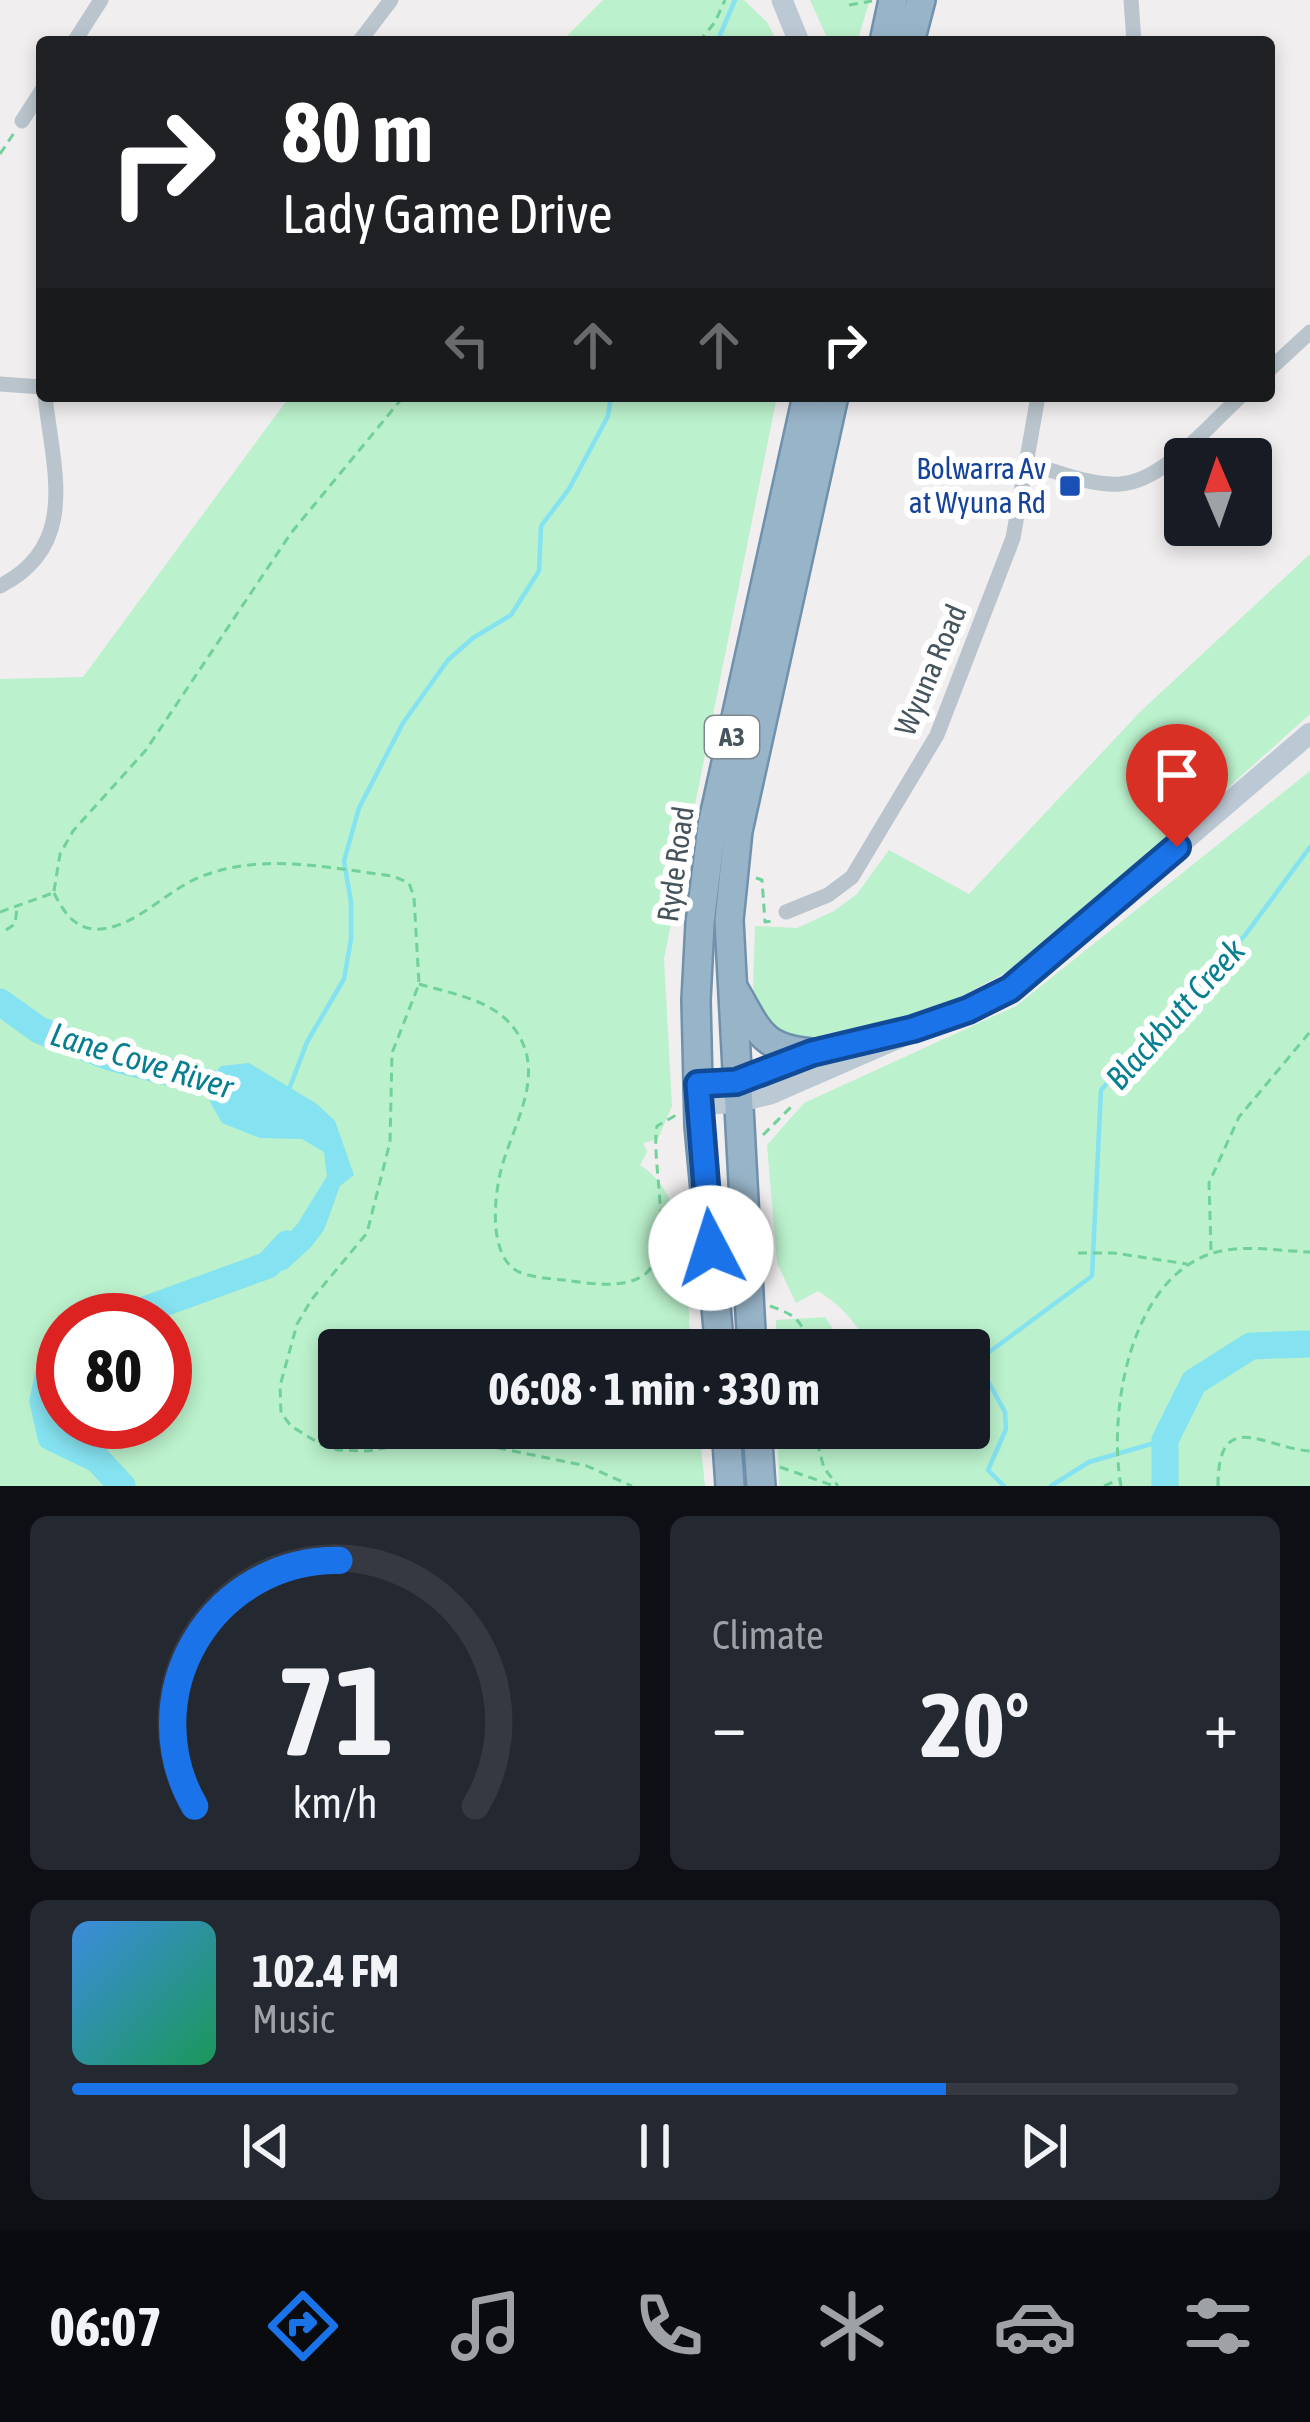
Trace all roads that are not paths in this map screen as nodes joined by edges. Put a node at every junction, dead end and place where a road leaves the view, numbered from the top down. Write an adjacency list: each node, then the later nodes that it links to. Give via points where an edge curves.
1 (101, 0): 7 (street)
2 (390, 0): 8 (street)
3 (782, 0): 9 (main road)
4 (893, 0): 10 (highway)
5 (921, 0): 11 (highway)
6 (1131, 0): 12 (street)
7 (78, 36)
8 (363, 36)
9 (797, 36)
10 (885, 36)
11 (912, 36)
12 (1134, 36)
13 (36, 99): 14 (street)
14 (22, 121)
15 (1310, 332): 16 (street)
16 (1275, 364)
17 (0, 385): 18 (street)
18 (36, 387)
19 (46, 402): 25 (street, via 53,530 41,555)
20 (806, 402): 32 (highway, Ryde Road / A3, via 712,826)
21 (833, 402): 28 (highway, Ryde Road / A3, via 738,831)
22 (1037, 402): 24 (street, Wyuna Road)
23 (1234, 402): 24 (street, via 1136,482 1105,484)
24 (1027, 464): 27 (street, Wyuna Road, via 1013,538 937,735 852,877)
25 (0, 586)
26 (1310, 733): 29 (main road, via 1010,989)
27 (786, 912)
28 (730, 982): 30 (highway, via 763,1039); 31 (highway, Ryde Road / A3)
29 (913, 1029): 30 (main road); 31 (main road, via 770,1094)
30 (812, 1053): 31 (main road)
31 (737, 1092): 32 (main road); 34 (highway, Ryde Road / A3)
32 (692, 1101): 33 (highway, Ryde Road / A3)
33 (718, 1329)
34 (751, 1329)
35 (727, 1449): 36 (highway)
36 (729, 1484)

